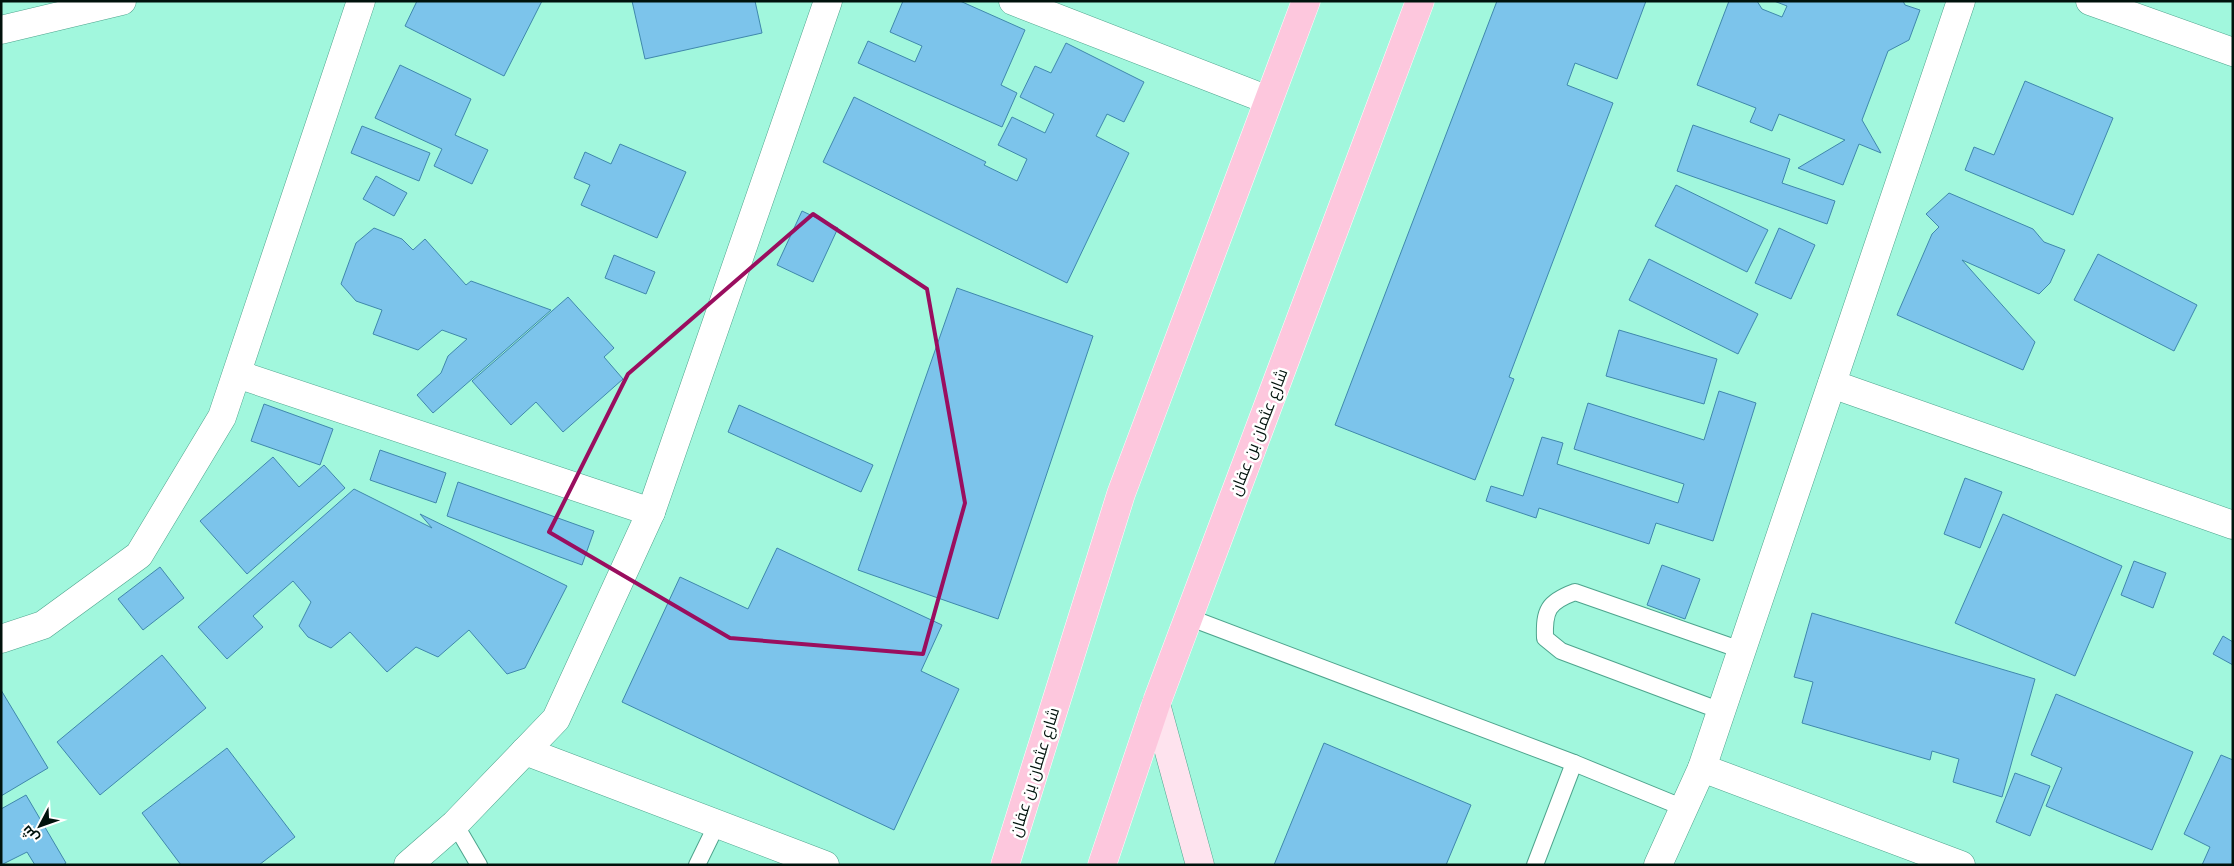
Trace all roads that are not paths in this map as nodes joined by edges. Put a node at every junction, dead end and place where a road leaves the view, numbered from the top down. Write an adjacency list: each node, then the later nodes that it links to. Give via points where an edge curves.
1 (122, 1): 9 (street)
2 (361, 1): 12 (street)
3 (828, 1): 14 (street)
4 (1012, 1): 11 (street)
5 (1306, 1): 11 (main road, شارع عثمان بن عفان)
6 (1420, 1): 16 (main road, شارع عثمان بن عفان)
7 (1961, 1): 13 (street)
8 (2090, 1): 10 (street)
9 (1, 30)
10 (2233, 52)
11 (1268, 100): 31 (main road, شارع عثمان بن عفان, via 1121,494)
12 (237, 374): 14 (street); 17 (street, via 222,417 139,554 43,625)
13 (1832, 384): 15 (street); 18 (street)
14 (651, 512): 21 (street, via 556,719)
15 (2233, 525)
16 (1188, 617): 19 (main road, شارع عثمان بن عفان); 22 (lane)
17 (1, 639)
18 (1741, 650): 20 (street); 20 (lane, via 1575,592 1557,599 1544,618 1545,638 1561,651)
19 (1156, 704): 32 (main road, شارع عثمان بن عفان); 33 (street)
20 (1721, 711): 23 (street)
21 (525, 751): 25 (street); 26 (street)
22 (1574, 763): 24 (lane); 34 (lane)
23 (1702, 768): 24 (street); 36 (street)
24 (1684, 808): 35 (street)
25 (455, 824): 27 (street); 28 (lane)
26 (718, 824): 29 (lane); 30 (street)
27 (408, 865)
28 (479, 865)
29 (697, 865)
30 (825, 865)
31 (1005, 865)
32 (1102, 865)
33 (1200, 865)
34 (1535, 865)
35 (1658, 865)
36 (1961, 865)

